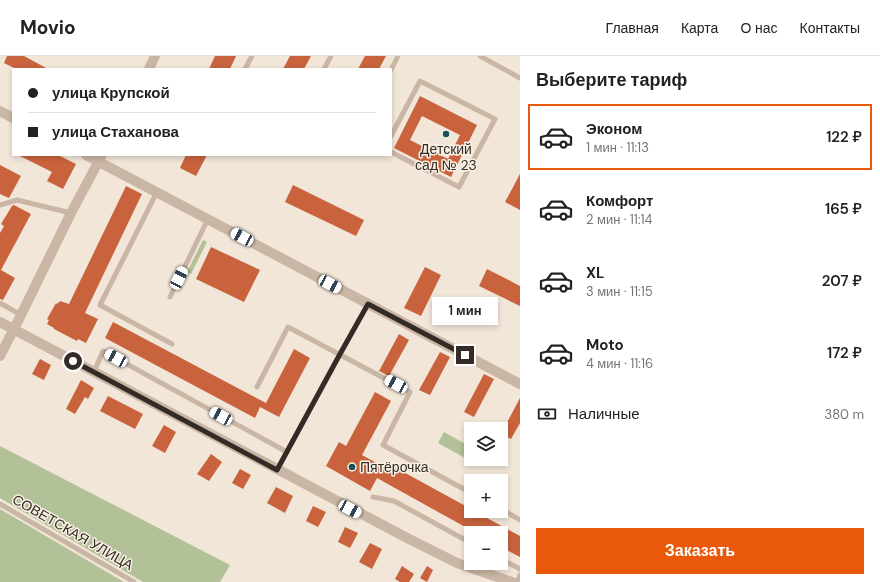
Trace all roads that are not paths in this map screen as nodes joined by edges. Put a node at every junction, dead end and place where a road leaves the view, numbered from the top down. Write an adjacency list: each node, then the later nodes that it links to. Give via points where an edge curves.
1 (155, 56): 6 (street)
2 (252, 56): 7 (lane)
3 (331, 56): 8 (lane)
4 (398, 56): 9 (lane)
5 (480, 56): 10 (lane)
6 (152, 68)
7 (246, 68)
8 (325, 68)
9 (392, 68)
10 (520, 78)
11 (0, 111): 12 (street)
12 (12, 117)
13 (392, 134): 14 (lane, via 420,81 495,119 459,187)
14 (392, 153)
15 (100, 158): 16 (street); 18 (street)
16 (157, 192): 19 (street); 26 (lane, via 100,305)
17 (0, 205): 18 (lane, via 17,200)
18 (71, 213): 23 (street)
19 (208, 219): 20 (lane); 22 (street)
20 (170, 297)
21 (0, 303): 23 (lane)
22 (368, 304): 27 (lane); 30 (street)
23 (21, 315): 25 (street)
24 (0, 322): 25 (street)
25 (14, 330): 28 (street); 29 (street)
26 (172, 344)
27 (340, 354): 31 (lane, via 288,327); 32 (lane); 34 (lane, via 410,392 383,445)
28 (0, 356)
29 (94, 372): 32 (lane, via 103,351); 33 (street)
30 (520, 384)
31 (257, 387)
32 (287, 452): 33 (lane)
33 (277, 470): 44 (street, via 457,563)
34 (464, 489)
35 (372, 497): 39 (lane, via 394,501)
36 (0, 504): 43 (lane, СОВЕТСКАЯ УЛИЦА)
37 (508, 513): 38 (lane)
38 (520, 520)
39 (464, 539)
40 (508, 563): 41 (lane)
41 (520, 569)
42 (520, 575): 45 (lane)
43 (134, 582)
44 (512, 582)
45 (517, 582)

